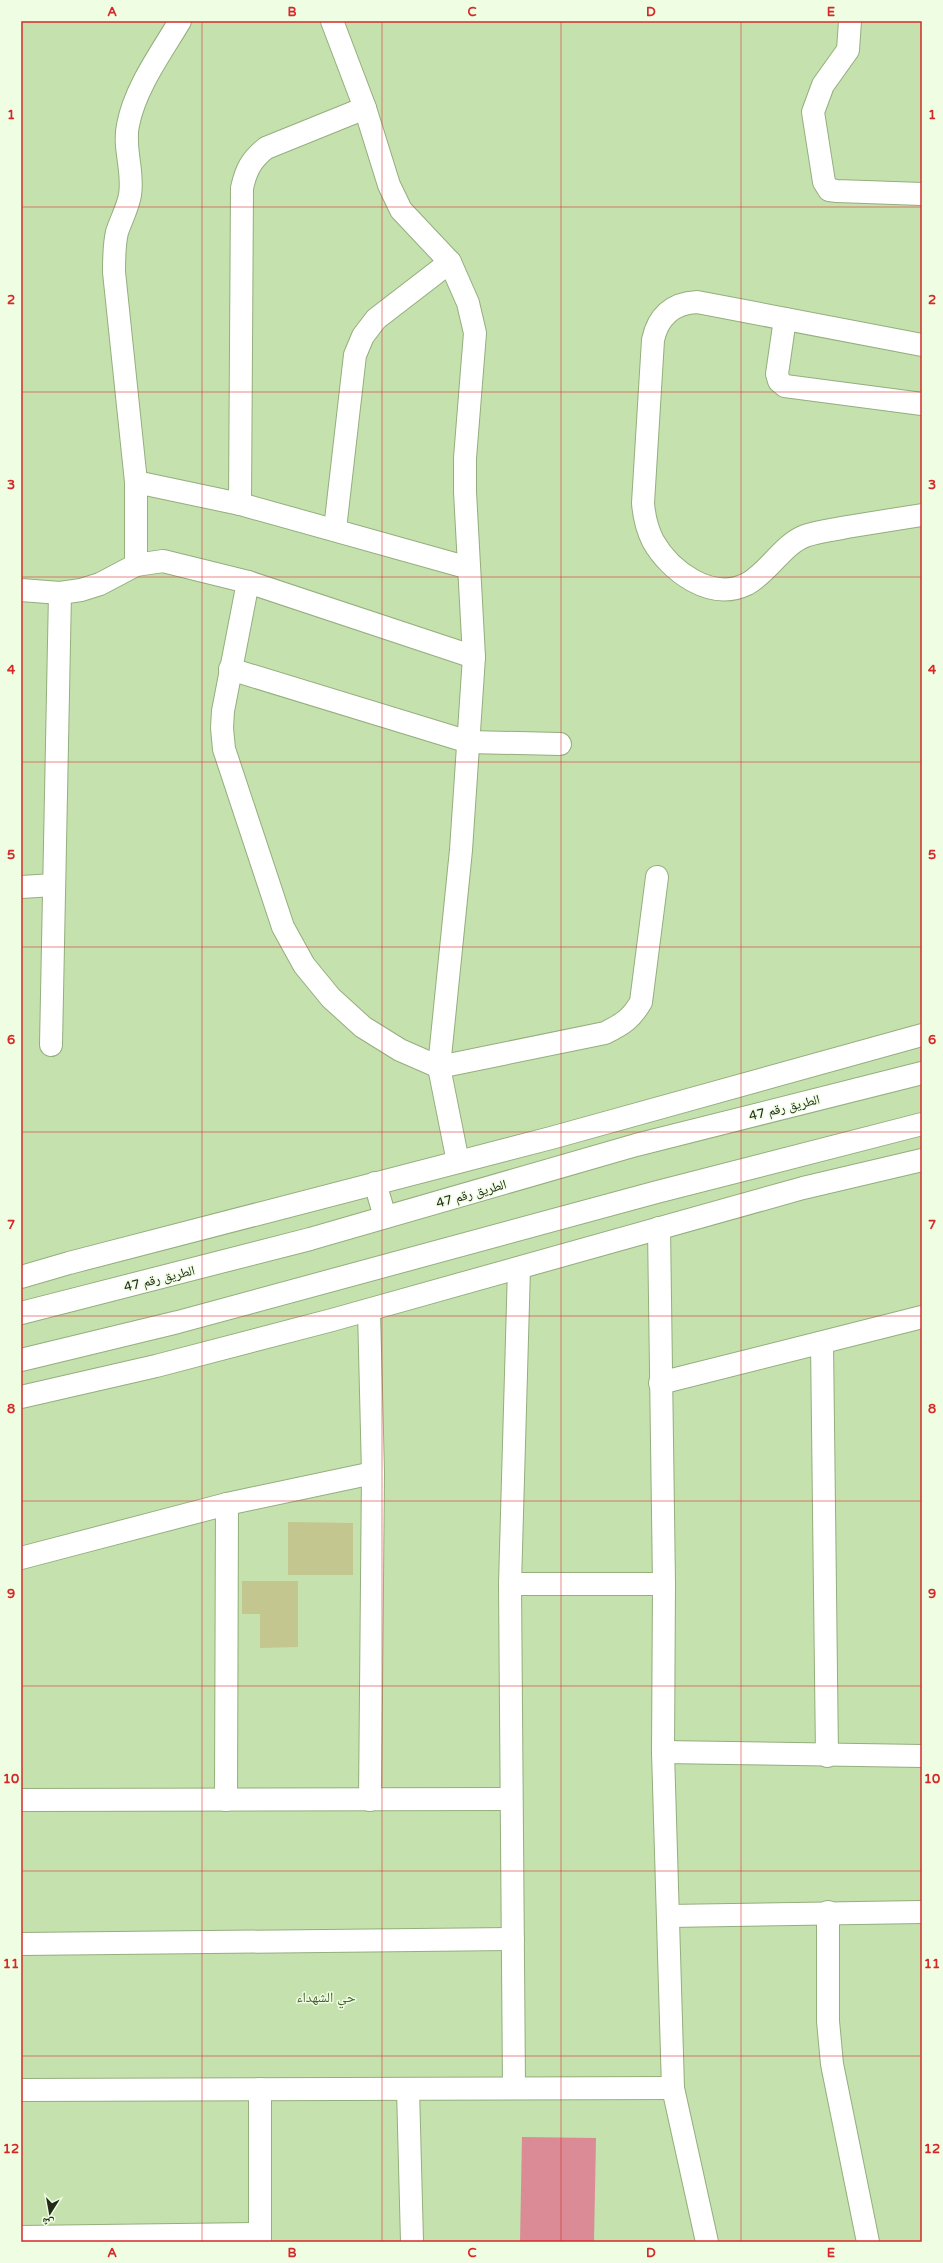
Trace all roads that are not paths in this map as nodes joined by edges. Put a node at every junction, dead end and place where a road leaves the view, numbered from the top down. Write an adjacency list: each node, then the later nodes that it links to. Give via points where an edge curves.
1 (180, 21): 10 (main road, via 134,103 127,126 132,177 130,196 117,234 114,272)
2 (332, 21): 4 (main road)
3 (850, 21): 5 (main road, via 848,50 823,86 813,112 824,182 829,190 837,191)
4 (366, 108): 6 (main road, via 389,185 401,210); 11 (main road, via 266,148 252,160 245,174 242,188)
5 (922, 194)
6 (450, 262): 13 (main road, via 376,319 363,336 355,355); 15 (main road, via 468,303 475,334 465,458)
7 (785, 319): 8 (main road); 9 (main road, via 776,374 785,386); 12 (main road, via 698,302 678,305 666,313 658,323 653,340 643,503 648,528 659,551 676,569 698,583 721,589 733,588 754,579 804,536)
8 (922, 345)
9 (922, 404)
10 (136, 482): 11 (main road); 14 (main road)
11 (240, 504): 13 (main road)
12 (922, 515)
13 (335, 529): 15 (main road)
14 (136, 565): 16 (main road, via 163,561); 18 (main road, via 100,584)
15 (469, 568): 19 (main road)
16 (248, 582): 19 (main road); 20 (main road)
17 (21, 590): 18 (main road)
18 (60, 593): 24 (main road)
19 (474, 656): 21 (main road)
20 (230, 669): 21 (main road); 28 (main road, via 223,711 224,749 283,927 304,965 331,998 363,1027 400,1050)
21 (469, 742): 22 (main road); 28 (main road)
22 (560, 744)
23 (657, 877): 28 (main road, via 641,1002 632,1016 621,1026 605,1033)
24 (54, 885): 25 (main road); 27 (main road)
25 (21, 887)
26 (922, 1035): 32 (main road)
27 (51, 1045)
28 (440, 1067): 32 (main road)
29 (922, 1072): 34 (main road, الطريق رقم 47, via 636,1145)
30 (922, 1124): 42 (main road, via 657,1192 178,1322)
31 (922, 1160): 35 (main road, via 803,1188)
32 (458, 1162): 33 (main road)
33 (375, 1183): 34 (main road); 37 (main road)
34 (384, 1218): 39 (main road, الطريق رقم 47)
35 (659, 1228): 36 (main road); 43 (main road)
36 (519, 1268): 38 (main road); 48 (main road)
37 (21, 1277)
38 (369, 1310): 44 (main road, via 156,1366); 45 (main road)
39 (21, 1313)
40 (922, 1317): 41 (main road)
41 (822, 1343): 43 (main road); 51 (main road)
42 (21, 1360)
43 (660, 1383): 49 (main road)
44 (21, 1397)
45 (373, 1473): 46 (main road); 56 (main road)
46 (227, 1504): 47 (main road); 55 (main road)
47 (21, 1558)
48 (510, 1584): 49 (main road); 53 (main road)
49 (664, 1584): 50 (main road)
50 (663, 1752): 51 (main road); 59 (main road)
51 (827, 1756): 52 (main road)
52 (922, 1756)
53 (511, 1799): 56 (main road); 60 (main road)
54 (21, 1800): 55 (main road)
55 (226, 1800): 56 (main road)
56 (370, 1800)
57 (828, 1912): 58 (main road); 59 (main road); 72 (main road, via 828,2021 832,2064)
58 (922, 1912)
59 (668, 1916): 63 (main road)
60 (513, 1939): 61 (main road); 62 (main road)
61 (21, 1944)
62 (514, 2088): 63 (main road); 65 (main road)
63 (673, 2088): 71 (main road)
64 (260, 2089): 65 (main road); 66 (main road); 68 (main road)
65 (408, 2089): 70 (main road)
66 (21, 2090)
67 (21, 2237): 69 (main road)
68 (260, 2238): 69 (main road)
69 (118, 2239)
70 (412, 2242)
71 (707, 2242)
72 (868, 2242)

